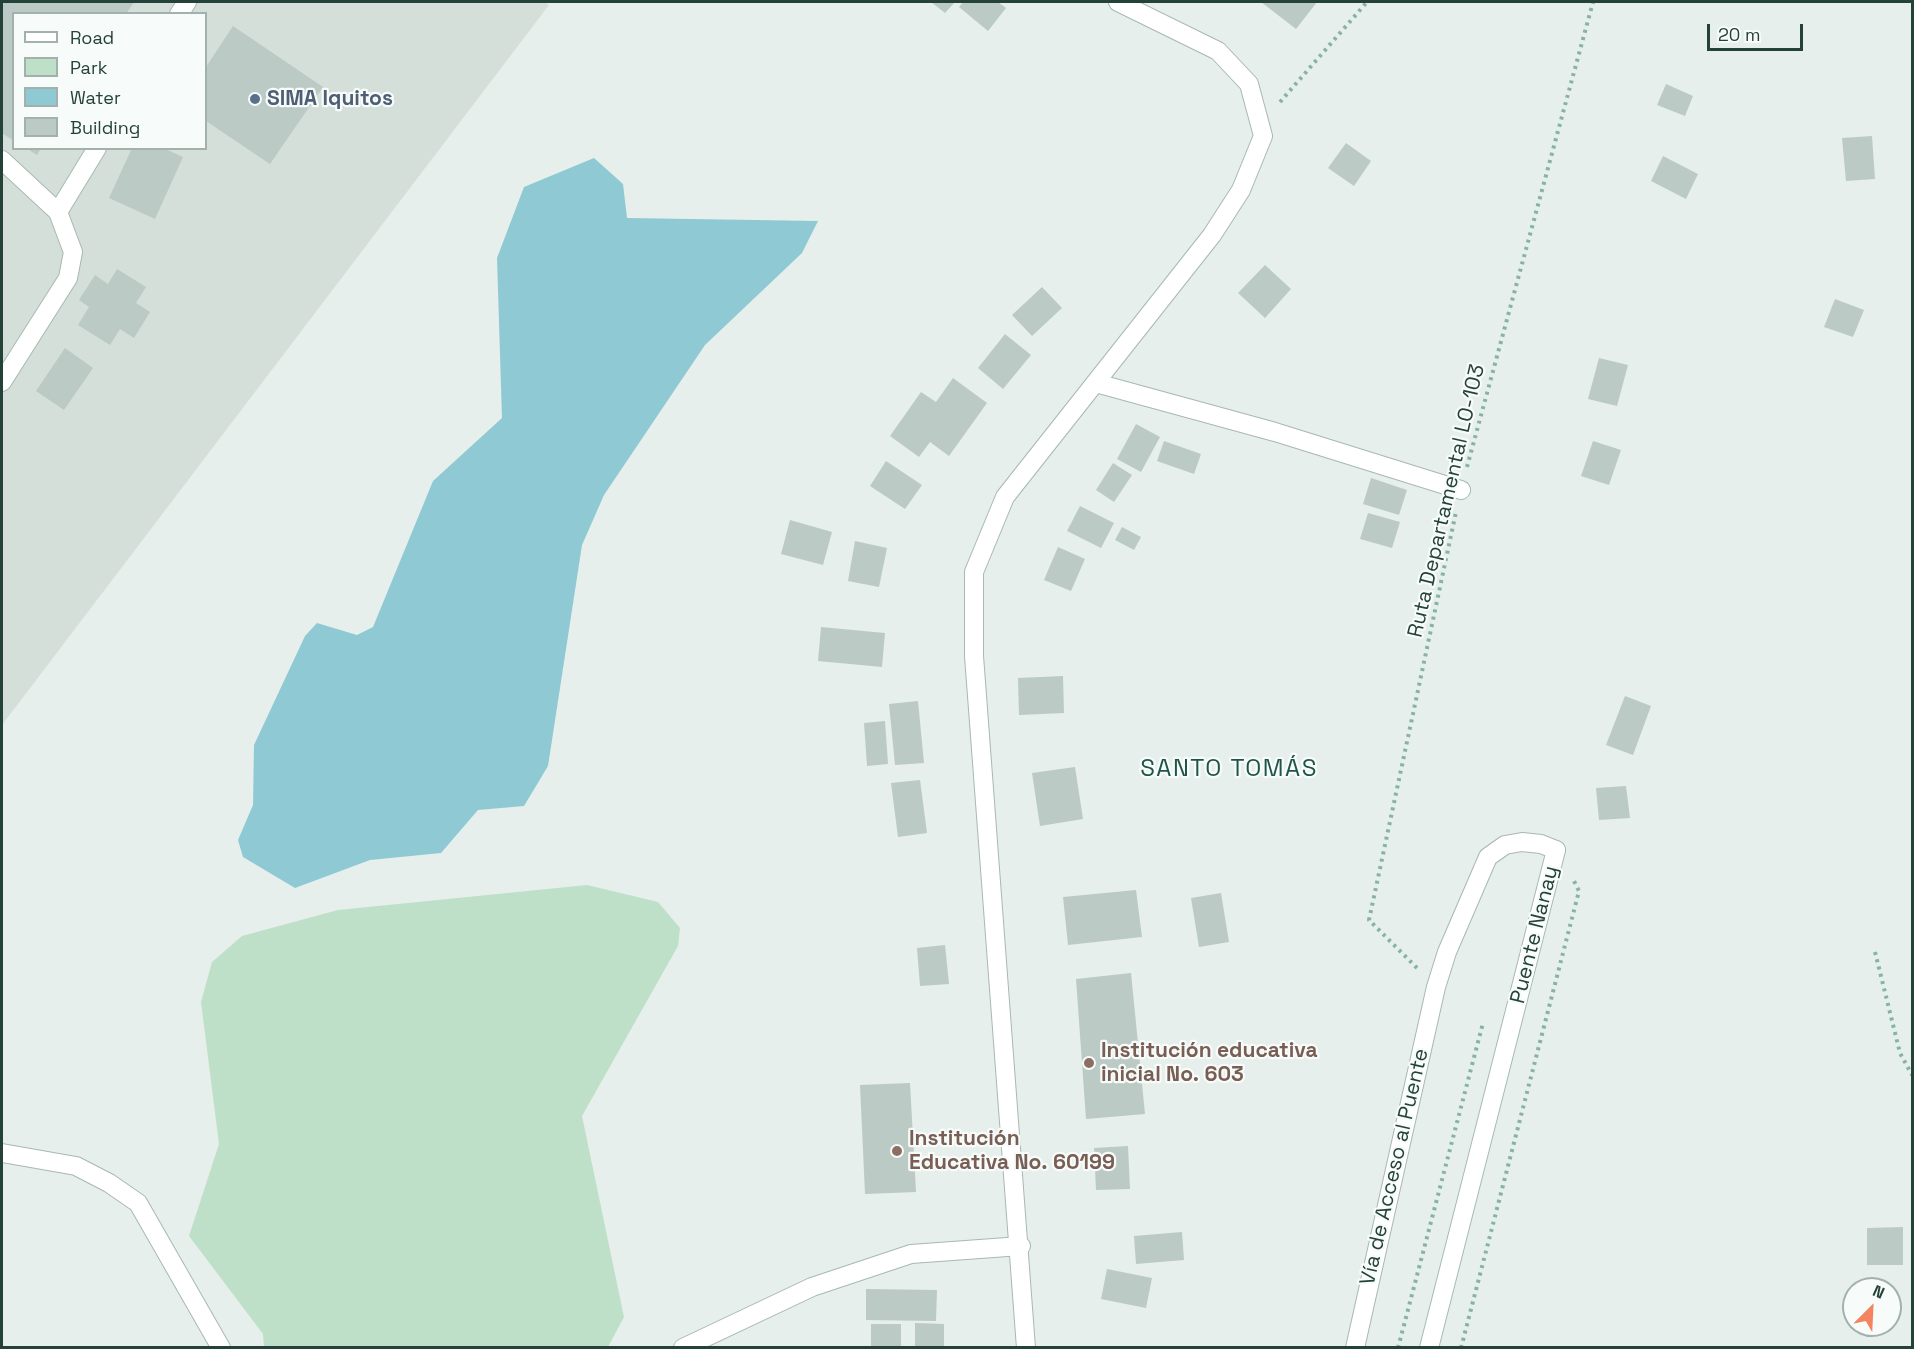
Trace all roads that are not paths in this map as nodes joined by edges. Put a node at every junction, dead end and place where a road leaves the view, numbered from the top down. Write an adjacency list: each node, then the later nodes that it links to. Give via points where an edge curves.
1 (1118, 2): 6 (street, via 1218,51 1249,84 1263,136 1241,190 1212,236)
2 (96, 150): 4 (street)
3 (2, 160): 4 (street)
4 (58, 212): 5 (street, via 73,252 68,278)
5 (2, 382)
6 (1095, 383): 7 (street, via 1275,432); 10 (street, via 1005,497 974,572 974,656)
7 (1461, 490)
8 (1556, 850): 14 (street, Vía de Acceso al Puente, via 1522,842 1505,845 1488,857 1447,952); 15 (street, Puente Nanay)
9 (2, 1153): 11 (street, via 76,1166 138,1203)
10 (1021, 1246): 12 (street, via 911,1254 812,1287); 13 (street)
11 (221, 1347)
12 (683, 1347)
13 (1026, 1347)
14 (1354, 1347)
15 (1429, 1347)

